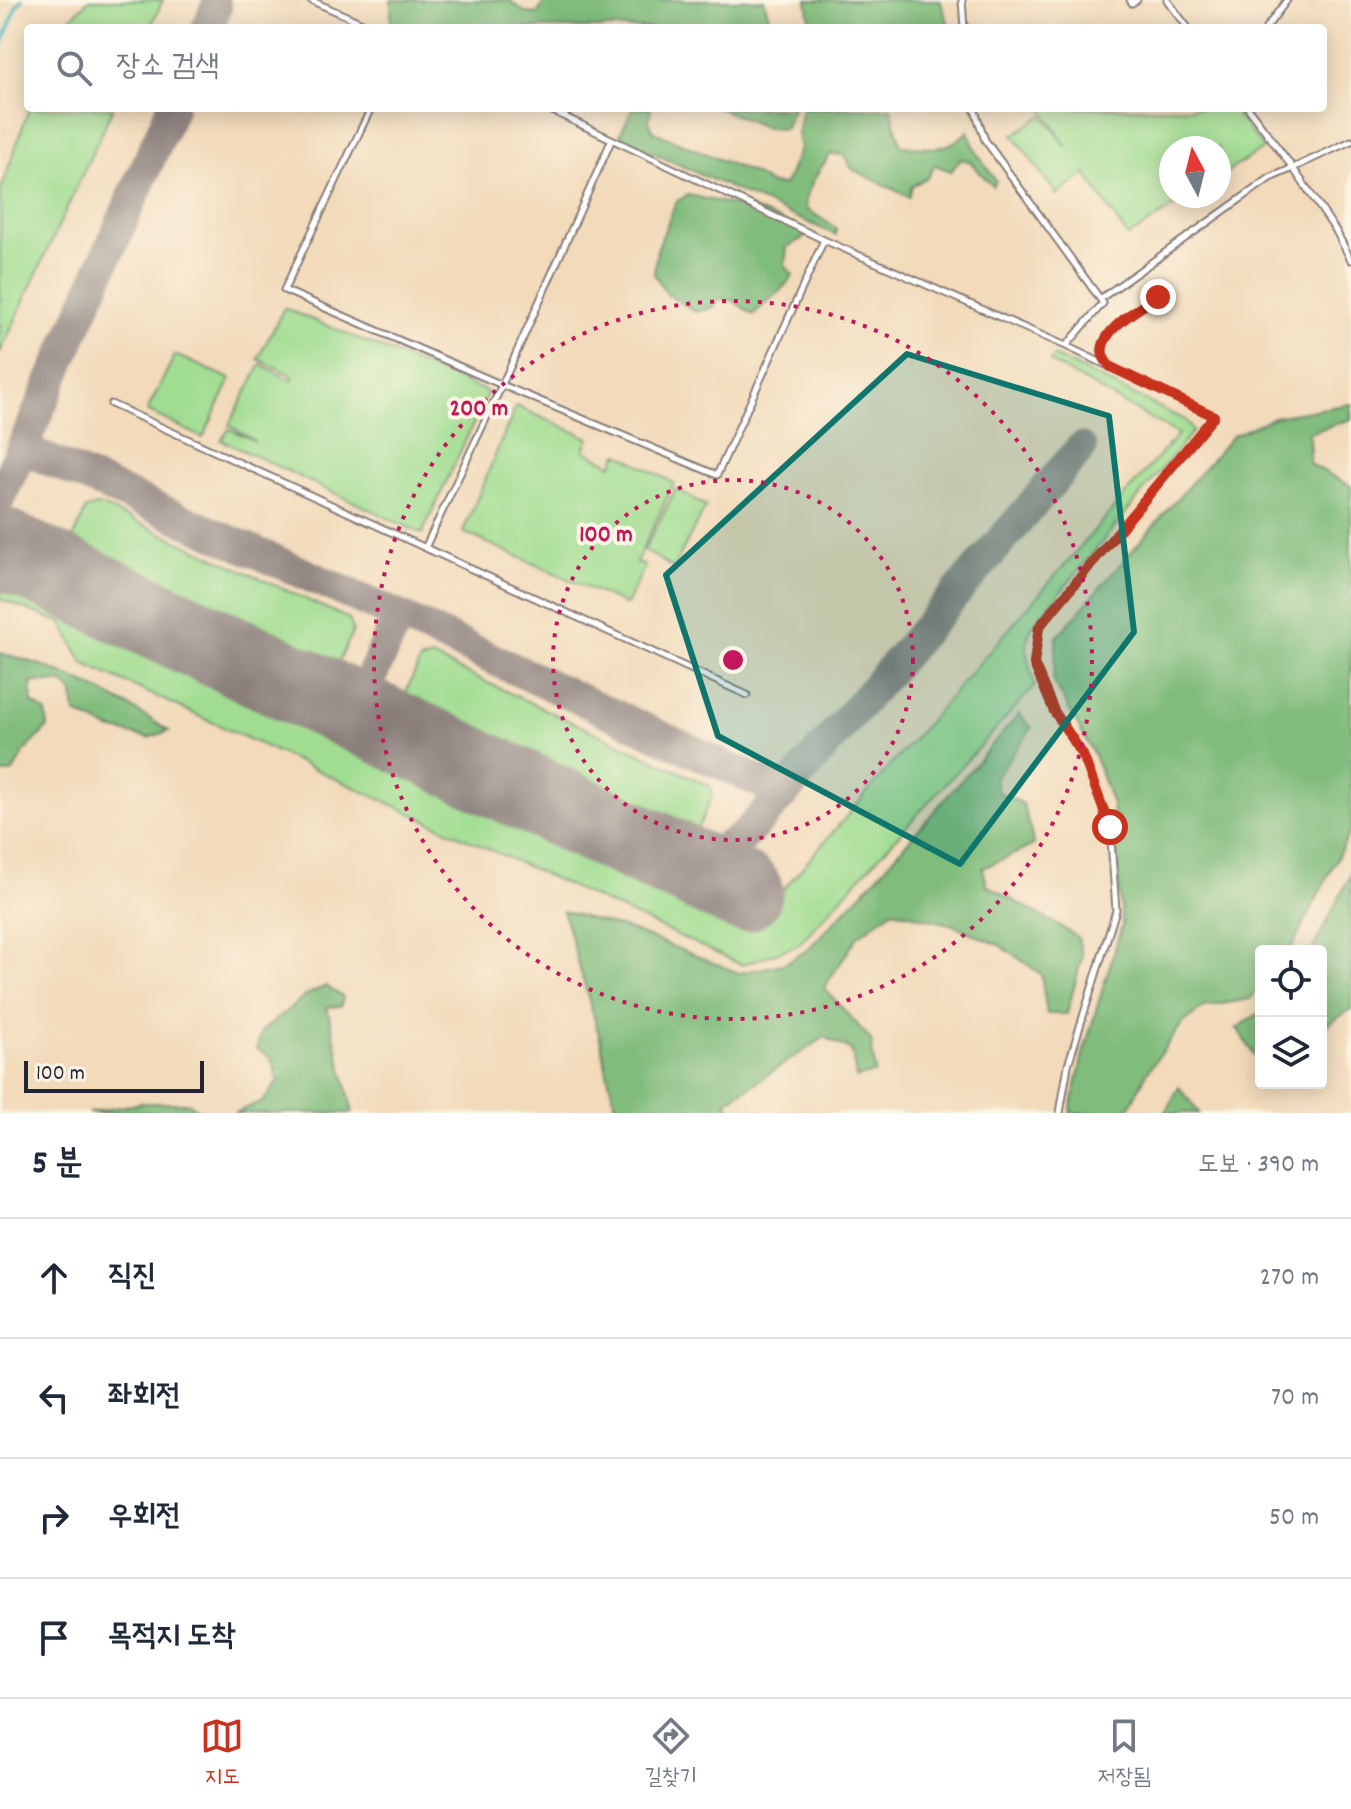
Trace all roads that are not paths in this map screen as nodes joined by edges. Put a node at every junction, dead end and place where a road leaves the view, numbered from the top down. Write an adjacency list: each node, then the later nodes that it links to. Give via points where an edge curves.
1 (310, 0): 7 (lane)
2 (962, 0): 8 (lane)
3 (1130, 0): 4 (lane)
4 (1137, 0)
5 (1167, 0): 9 (lane)
6 (1287, 0): 10 (lane)
7 (365, 24)
8 (964, 24)
9 (1185, 24)
10 (1269, 24)
11 (369, 112): 24 (lane, via 284,290)
12 (555, 112): 15 (lane)
13 (975, 112): 21 (lane, via 985,140)
14 (1251, 112): 17 (lane)
15 (612, 139): 18 (lane); 24 (lane)
16 (1351, 141): 17 (lane)
17 (1293, 168): 19 (lane); 21 (lane, via 1270,178)
18 (824, 240): 22 (lane); 24 (lane, via 717,475)
19 (1351, 260)
20 (1158, 297): 23 (lane, via 1129,314 1105,340 1103,361)
21 (1100, 299): 22 (lane, via 1103,303)
22 (1066, 346): 23 (lane)
23 (1111, 367): 28 (lane, via 1214,416 1039,627 1034,664 1054,711 1083,755 1110,827 1116,910 1068,1065)
24 (502, 385): 26 (lane)
25 (111, 404): 26 (lane)
26 (425, 548): 27 (lane)
27 (747, 695)
28 (1060, 1113)

